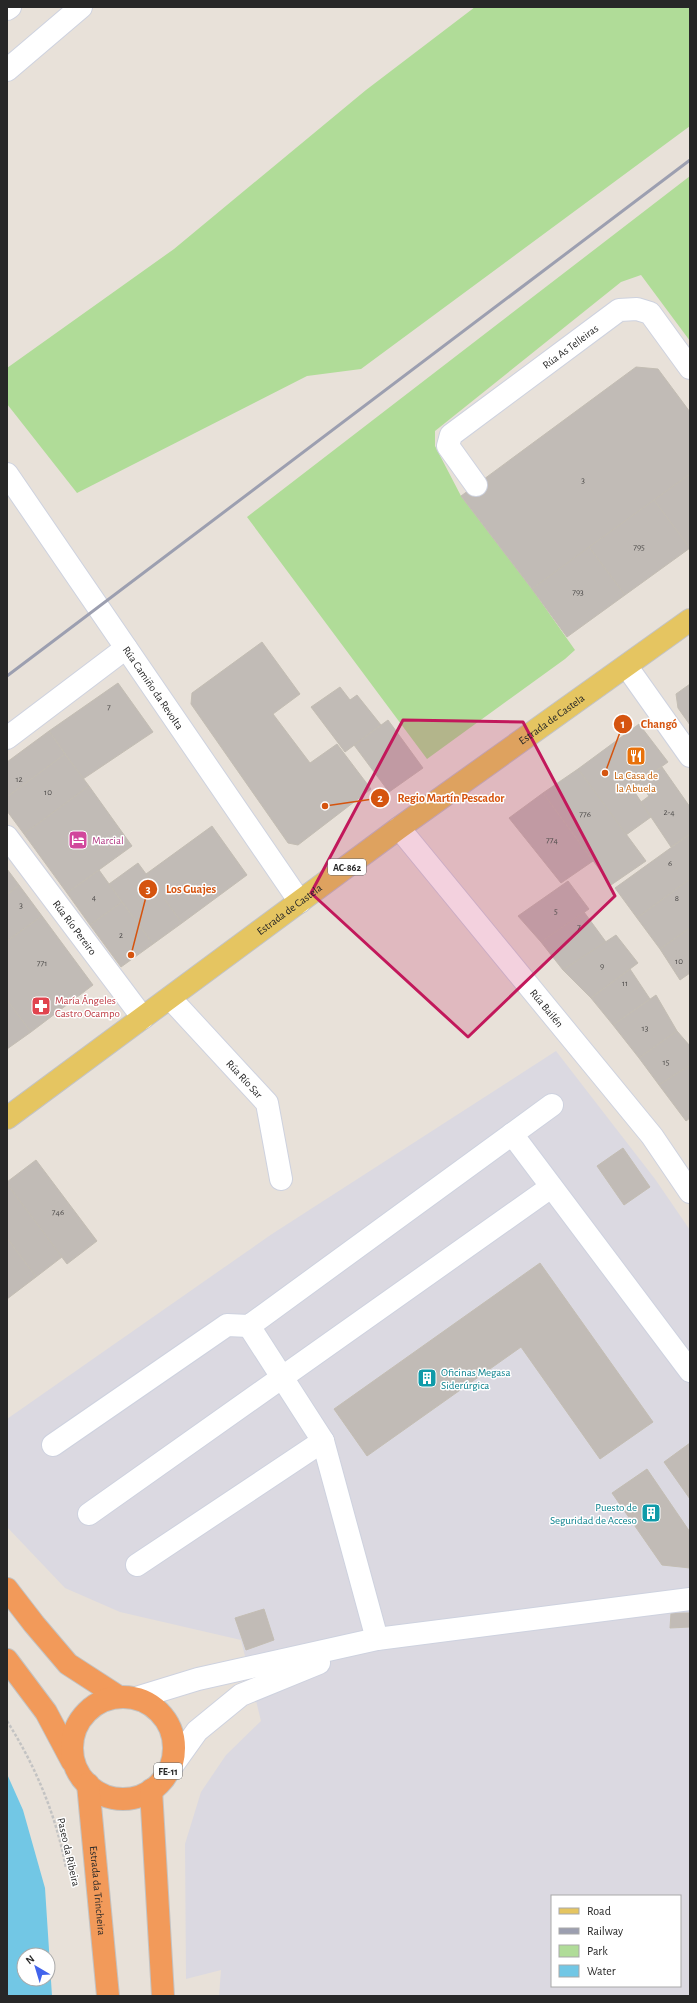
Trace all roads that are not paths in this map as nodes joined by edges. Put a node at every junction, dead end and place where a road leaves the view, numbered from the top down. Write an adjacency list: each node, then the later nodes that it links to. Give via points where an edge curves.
1 (10, 7): 3 (street)
2 (81, 7): 4 (street)
3 (7, 9)
4 (7, 70)
5 (690, 368): 7 (street, Rúa As Telleiras, via 650,313 637,308 619,310 451,435 448,446)
6 (7, 474): 9 (street, Rúa Camiño da Revolta)
7 (476, 485)
8 (690, 620): 10 (main road, Estrada de Castela / AC-862)
9 (126, 648): 11 (street); 15 (street, Rúa Camiño da Revolta)
10 (627, 667): 12 (street); 13 (main road, Estrada de Castela / AC-862)
11 (7, 738)
12 (690, 756)
13 (399, 828): 15 (main road, Estrada de Castela / AC-862); 23 (street, Rúa Bailén, via 652,1136)
14 (7, 836): 17 (street, Rúa Río Pereiro)
15 (300, 902): 16 (main road, Estrada de Castela / AC-862)
16 (170, 998): 17 (main road, Estrada de Castela / AC-862); 21 (street, Rúa Río Sar, via 267,1103)
17 (143, 1018): 19 (main road, Estrada de Castela / AC-862)
18 (552, 1105): 20 (street)
19 (7, 1118)
20 (512, 1134): 22 (street); 24 (street)
21 (281, 1179)
22 (551, 1186): 25 (street); 26 (street)
23 (690, 1192)
24 (249, 1326): 26 (street); 28 (street, via 227,1325)
25 (690, 1371)
26 (281, 1378): 27 (street); 29 (street)
27 (322, 1441): 30 (street); 33 (street)
28 (53, 1445)
29 (89, 1514)
30 (137, 1565)
31 (7, 1589): 35 (highway, FE-11, via 68,1664)
32 (690, 1599): 33 (street)
33 (377, 1639): 35 (street); 36 (street, via 241,1695 197,1731)
34 (7, 1660): 37 (highway, Estrada da Trincheira, via 46,1712)
35 (128, 1697): 36 (highway, FE-11, via 152,1705 164,1717 171,1730 174,1744 173,1759); 37 (highway, Estrada da Trincheira, via 103,1701 89,1710 78,1723 73,1740 73,1756)
36 (167, 1773): 38 (highway, FE-11)
37 (83, 1778): 38 (highway, FE-11, via 99,1792 111,1797 138,1796); 39 (highway, Estrada da Trincheira)
38 (151, 1790): 40 (highway, FE-11)
39 (108, 1996)
40 (163, 1996)

